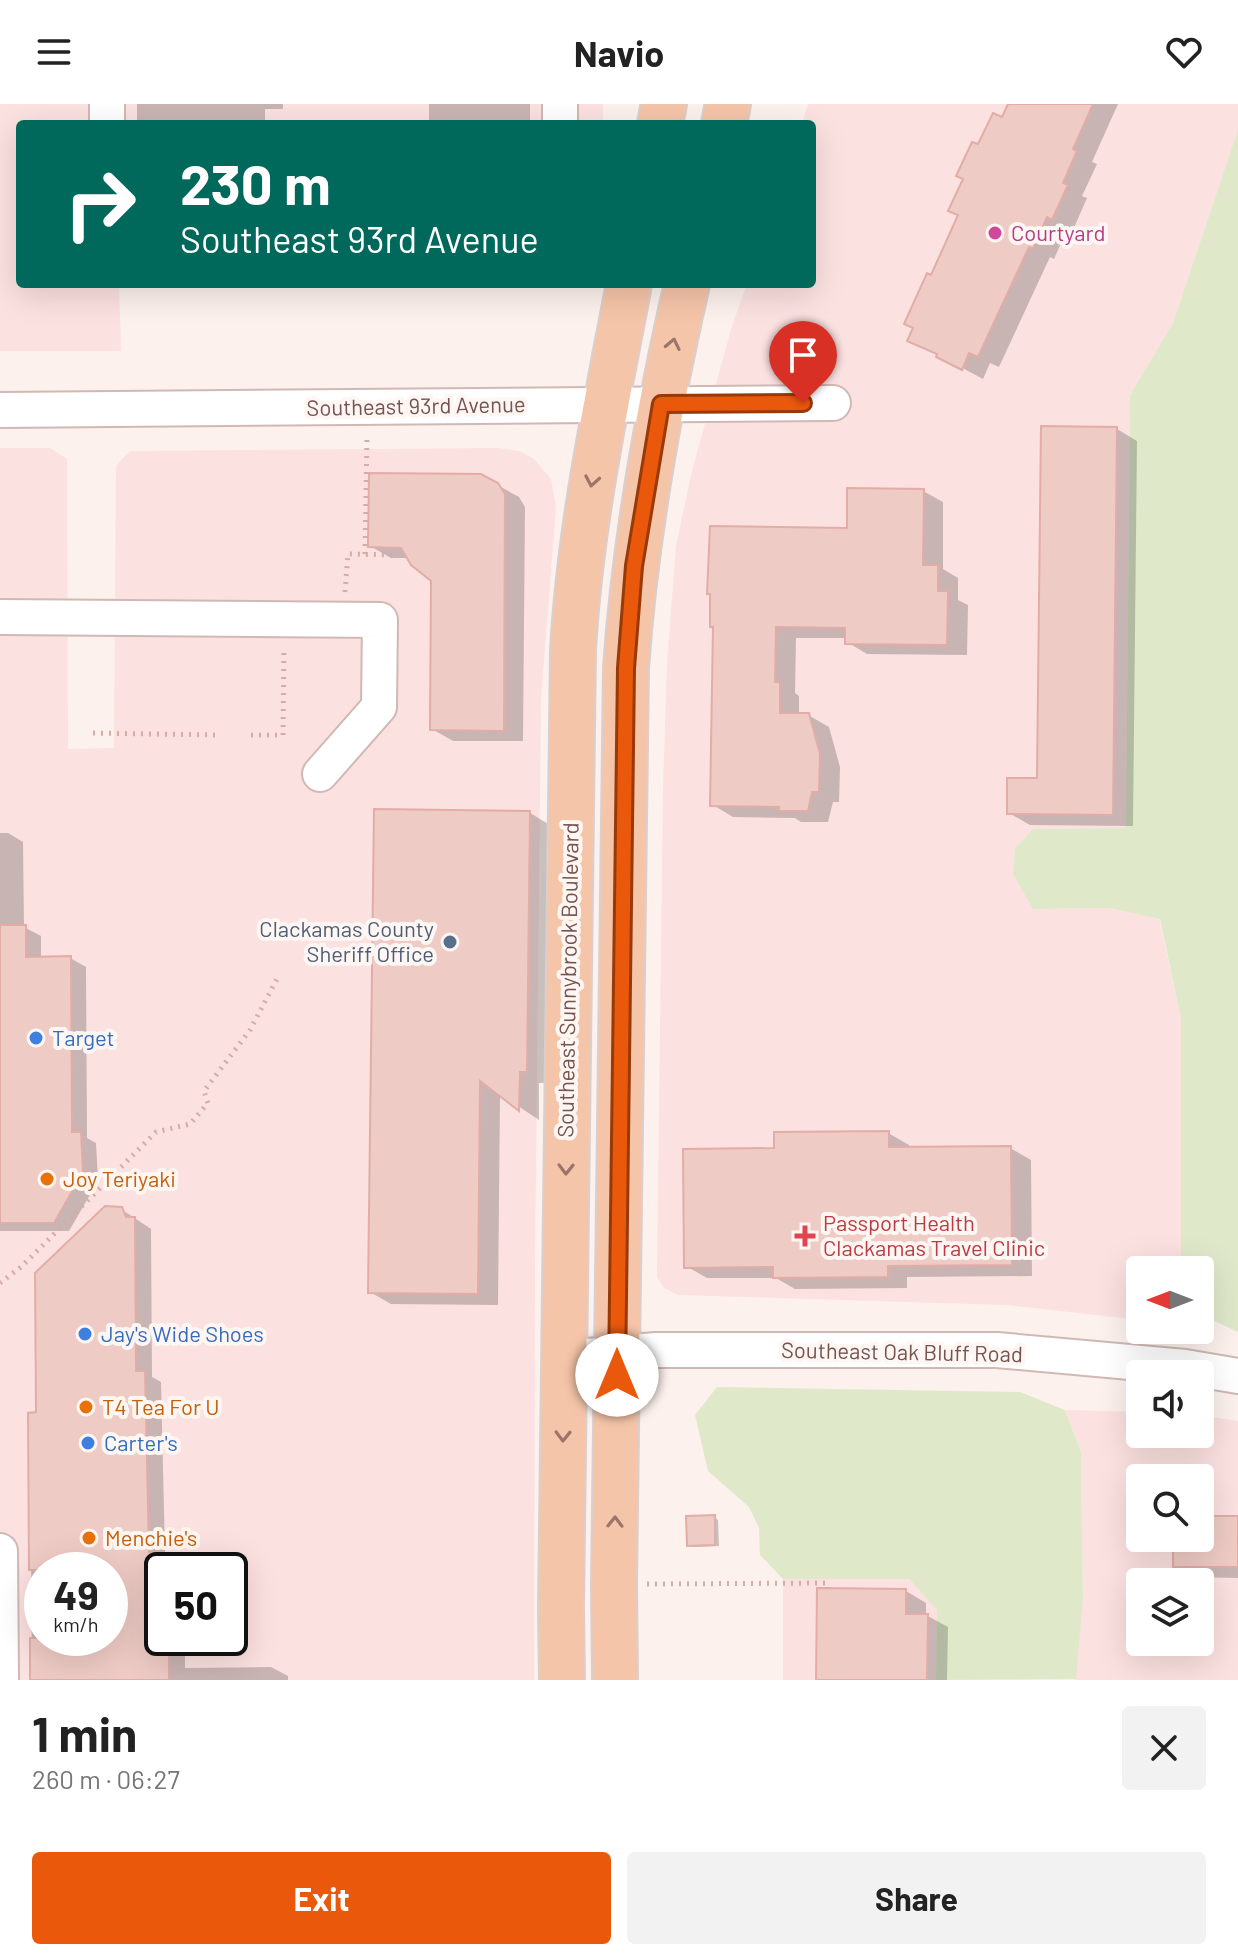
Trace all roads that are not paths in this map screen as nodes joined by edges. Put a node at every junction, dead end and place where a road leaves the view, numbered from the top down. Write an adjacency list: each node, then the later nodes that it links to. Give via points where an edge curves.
1 (628, 288): 4 (main road, Southeast Sunnybrook Boulevard)
2 (686, 288): 5 (main road, one-way to 2)
3 (833, 403): 5 (street, Southeast 93rd Avenue)
4 (605, 404): 5 (street, Southeast 93rd Avenue); 6 (street, Southeast 93rd Avenue); 8 (main road, Southeast Sunnybrook Boulevard, one-way to 8, via 576,601)
5 (661, 404): 10 (main road, via 630,606)
6 (0, 410)
7 (0, 617): 9 (street, via 380,620 379,707)
8 (571, 759): 10 (main road, via 590,782 597,854 611,871); 12 (main road, Southeast Sunnybrook Boulevard, one-way to 12)
9 (320, 774)
10 (623, 874): 11 (main road)
11 (618, 1353): 12 (street, Southeast Oak Bluff Road); 13 (street, Southeast Oak Bluff Road, via 997,1350); 18 (main road, one-way to 11)
12 (564, 1358): 17 (main road, Southeast Sunnybrook Boulevard, one-way to 17)
13 (1238, 1376)
14 (0, 1551): 15 (street)
15 (0, 1665): 16 (street)
16 (1, 1680)
17 (562, 1680)
18 (615, 1680)

